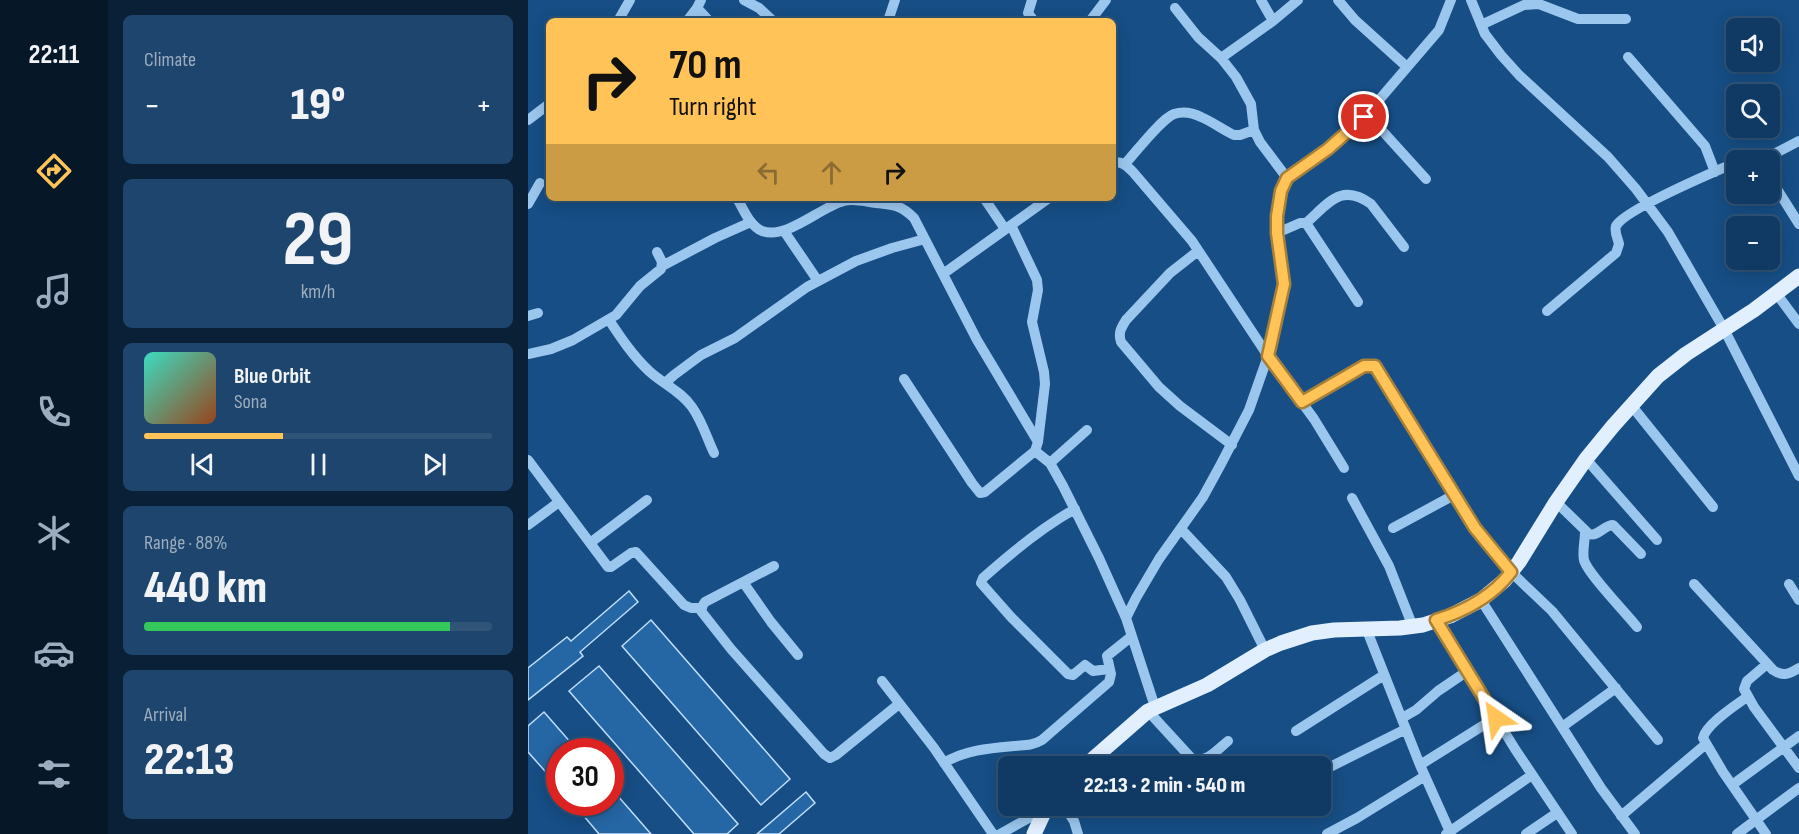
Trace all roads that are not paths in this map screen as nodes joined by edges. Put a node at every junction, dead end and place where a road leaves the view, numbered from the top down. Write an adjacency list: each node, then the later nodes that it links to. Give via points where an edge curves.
1 (630, 0): 13 (street)
2 (744, 0): 16 (street)
3 (895, 0): 17 (street)
4 (1032, 0): 18 (street, via 1028,13)
5 (1106, 0): 19 (street)
6 (1261, 0): 21 (street)
7 (1298, 0): 21 (street)
8 (1338, 0): 25 (street)
9 (1451, 0): 25 (street, via 1439,30)
10 (1471, 0): 22 (street)
11 (699, 4): 14 (street); 15 (street)
12 (1175, 8): 24 (street)
13 (620, 18)
14 (689, 18)
15 (707, 18)
16 (769, 18)
17 (889, 18)
18 (1032, 18)
19 (1092, 18)
20 (1626, 19): 22 (street, via 1578,19 1539,4 1524,5)
21 (1273, 21): 24 (street)
22 (1481, 25): 47 (street, via 1507,61 1608,157)
23 (1628, 57): 35 (street, via 1705,146)
24 (1221, 58): 29 (street, via 1251,104)
25 (1407, 67): 27 (street)
26 (546, 111): 28 (street)
27 (1367, 114): 36 (street); 37 (street)
28 (528, 120)
29 (1254, 130): 33 (street, via 1234,135 1202,117 1176,114); 36 (street)
30 (1799, 141): 31 (street)
31 (1780, 150)
32 (1116, 162): 33 (street)
33 (1125, 164): 56 (street)
34 (1726, 167): 35 (street)
35 (1715, 172): 47 (street)
36 (1287, 178): 53 (street, via 1278,203)
37 (1426, 179)
38 (540, 183): 46 (street)
39 (1780, 194): 50 (street)
40 (739, 201): 48 (street)
41 (845, 201): 52 (street)
42 (873, 201): 45 (street)
43 (986, 201): 51 (street)
44 (1045, 201): 51 (street)
45 (893, 202): 54 (street, via 914,218)
46 (528, 204)
47 (1647, 204): 64 (street, via 1617,226 1616,253); 67 (street, via 1668,232)
48 (751, 222): 52 (street, via 764,232); 58 (street)
49 (1306, 223): 53 (street); 55 (street, via 1336,198 1351,193 1371,204); 63 (street)
50 (1799, 224)
51 (1008, 227): 59 (street); 76 (street, via 1037,280 1032,322 1045,384)
52 (784, 231): 61 (street)
53 (1277, 233): 69 (street, via 1284,284)
54 (925, 239): 59 (street); 61 (street, via 856,261)
55 (1404, 247)
56 (1198, 251): 69 (street); 75 (street, via 1148,296 1126,320 1119,337 1159,387)
57 (657, 252): 58 (street)
58 (662, 267): 65 (street)
59 (943, 274): 76 (street)
60 (1799, 276): 62 (main road)
61 (818, 281): 71 (street, via 735,338 701,355)
62 (1776, 292): 66 (street); 67 (main road)
63 (1358, 302)
64 (1547, 311)
65 (609, 320): 68 (street, via 573,340); 71 (street, via 639,360)
66 (1799, 324)
67 (1724, 330): 73 (main road, via 1658,376); 78 (street)
68 (528, 354)
69 (1268, 356): 72 (street); 75 (street)
70 (904, 379): 76 (street, via 980,493)
71 (665, 383): 77 (street, via 692,406)
72 (1302, 402): 82 (street); 84 (street, via 1364,366 1375,366)
73 (1631, 405): 79 (main road); 89 (street)
74 (1087, 430): 81 (street)
75 (1232, 445): 93 (street)
76 (1036, 447): 81 (street)
77 (714, 453)
78 (1794, 454): 83 (street)
79 (1586, 459): 88 (main road); 95 (street)
80 (528, 460): 87 (street)
81 (1050, 463): 90 (street)
82 (1344, 468)
83 (1799, 476)
84 (1454, 495): 92 (street); 99 (street)
85 (1352, 498): 108 (street, via 1389,566)
86 (646, 500): 96 (street)
87 (560, 502): 91 (street); 96 (street)
88 (1556, 502): 94 (street); 99 (main road)
89 (1713, 507)
90 (1075, 508): 106 (street); 116 (street, via 1017,548 981,583 1068,674 1073,675 1084,665 1092,671)
91 (528, 525)
92 (1393, 528)
93 (1180, 529): 106 (street); 112 (street, via 1226,577)
94 (1585, 532): 97 (street, via 1592,535 1613,525); 109 (street, via 1585,564)
95 (1658, 540)
96 (590, 543): 105 (street, via 610,568 636,552 684,605)
97 (1641, 554)
98 (774, 566): 100 (street)
99 (1511, 572): 103 (main road); 120 (street, via 1552,611)
100 (743, 582): 105 (street); 113 (street)
101 (1694, 584): 114 (street)
102 (1789, 584): 104 (street)
103 (1481, 600): 107 (main road); 126 (street)
104 (1799, 600)
105 (701, 608): 122 (street, via 731,649 827,757 836,755)
106 (1126, 618): 111 (street)
107 (1436, 620): 108 (main road); 117 (street)
108 (1413, 627): 110 (main road)
109 (1637, 627)
110 (1366, 628): 112 (main road, via 1312,633); 118 (street)
111 (1132, 636): 116 (street, via 1108,655); 123 (street)
112 (1265, 650): 123 (main road, via 1207,685)
113 (798, 655)
114 (1767, 664): 115 (street, via 1782,675); 121 (street, via 1745,683)
115 (1799, 668)
116 (1109, 669): 135 (street, via 1109,682 1036,744 961,754)
117 (1466, 672): 124 (street); 125 (street)
118 (1384, 675): 124 (street); 128 (street)
119 (882, 681): 122 (street)
120 (1616, 688): 126 (street); 130 (street)
121 (1747, 697): 132 (street, via 1704,733); 133 (street)
122 (899, 704): 135 (street)
123 (1152, 709): 131 (street, via 1192,759 1208,757); 134 (main road)
124 (1402, 718): 127 (street)
125 (1496, 718): 136 (street); 139 (street)
126 (1562, 727): 147 (street)
127 (1406, 729): 136 (street); 137 (street)
128 (1296, 731)
129 (1799, 736): 133 (street)
130 (1658, 740)
131 (1228, 741)
132 (1706, 744): 141 (street); 147 (street)
133 (1783, 747): 138 (street); 141 (street)
134 (1096, 756)
135 (944, 763): 150 (street)
136 (1420, 765): 140 (street)
137 (1331, 766)
138 (1799, 768)
139 (1532, 775): 143 (street); 149 (street)
140 (1425, 776): 149 (street); 154 (street)
141 (1732, 785): 148 (street)
142 (1799, 788): 148 (street)
143 (1557, 813): 155 (street); 156 (street)
144 (1031, 816): 151 (street)
145 (1042, 816): 152 (main road)
146 (1071, 816): 153 (street)
147 (1621, 816): 157 (street)
148 (1755, 820): 158 (street); 159 (street)
149 (1449, 833)
150 (993, 834)
151 (1000, 834)
152 (1034, 834)
153 (1078, 834)
154 (1327, 834)
155 (1527, 834)
156 (1572, 834)
157 (1635, 834)
158 (1737, 834)
159 (1766, 834)

